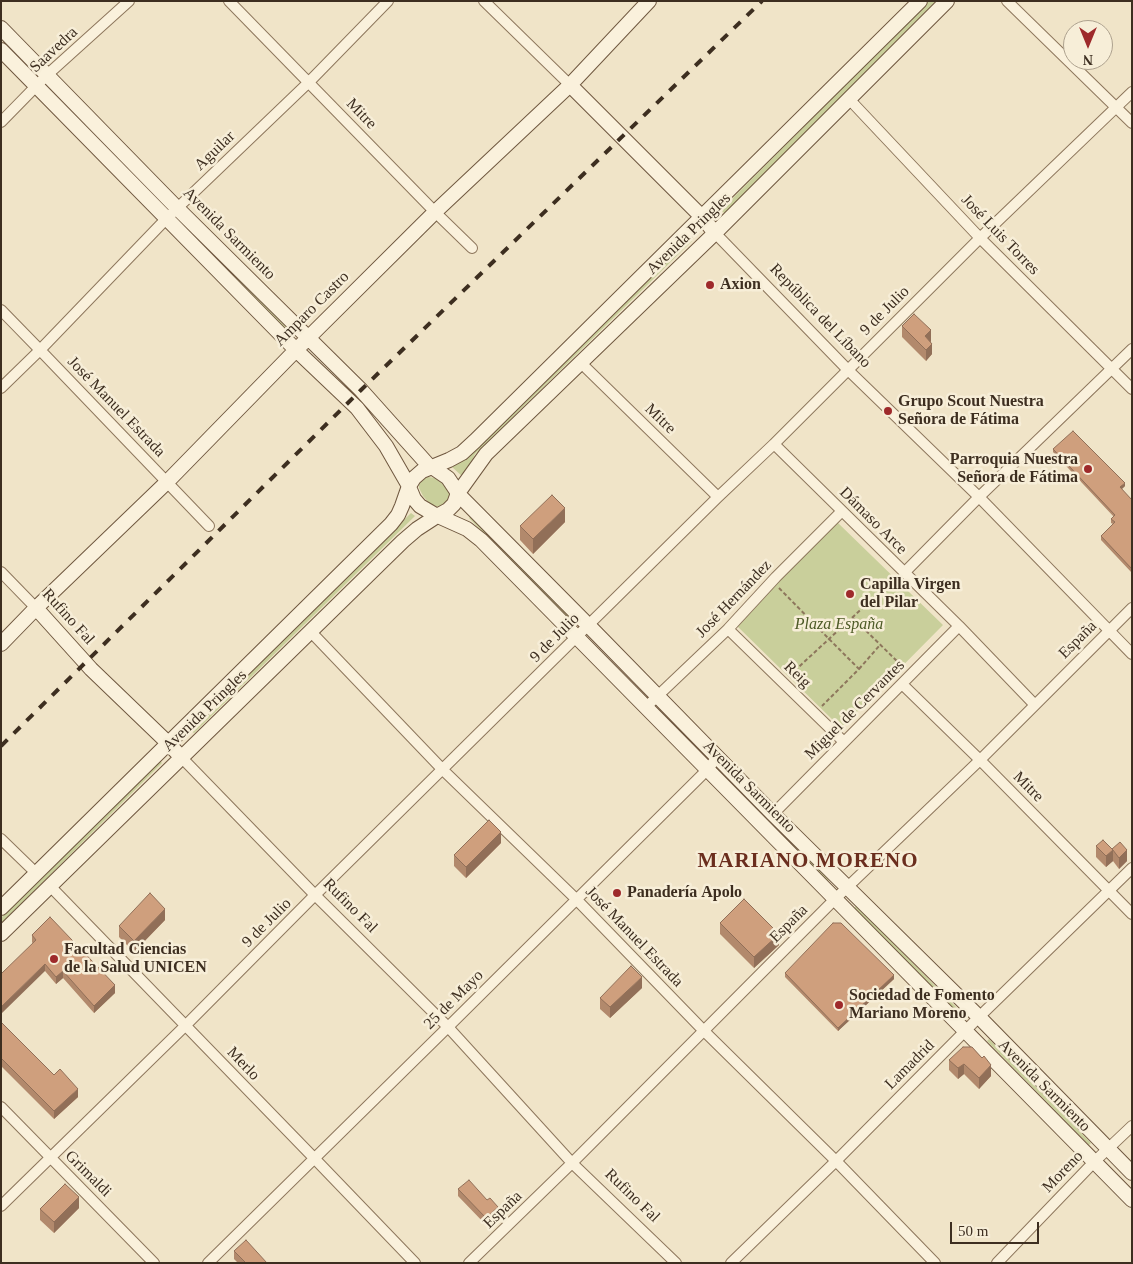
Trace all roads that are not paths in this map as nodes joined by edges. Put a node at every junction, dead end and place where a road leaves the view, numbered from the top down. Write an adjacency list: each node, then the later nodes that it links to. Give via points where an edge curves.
1 (128, 1): 11 (street, Saavedra)
2 (229, 1): 12 (street, Mitre)
3 (388, 1): 12 (street, Aguilar)
4 (484, 1): 13 (street, República del Líbano)
5 (650, 1): 13 (main road, Amparo Castro)
6 (920, 1): 22 (main road, Avenida Pringles)
7 (946, 1): 16 (main road, Avenida Pringles)
8 (1007, 1): 17 (street)
9 (1, 28): 11 (main road, Avenida Sarmiento)
10 (1, 50): 14 (main road, Avenida Sarmiento)
11 (47, 75): 14 (street, Saavedra); 21 (main road, Avenida Sarmiento)
12 (309, 82): 20 (street, Mitre); 21 (street, Aguilar)
13 (570, 85): 20 (main road, Amparo Castro); 22 (main road, República del Líbano)
14 (37, 86): 18 (street, Saavedra); 21 (main road, Avenida Sarmiento)
15 (1132, 92): 17 (street, 9 de Julio)
16 (850, 99): 23 (main road, Avenida Pringles); 24 (street, José Luis Torres)
17 (1116, 108): 19 (street); 24 (street, 9 de Julio)
18 (1, 122)
19 (1132, 123)
20 (435, 212): 25 (street, Mitre); 27 (main road, Amparo Castro)
21 (172, 213): 27 (main road, Avenida Sarmiento); 29 (street, Aguilar); 30 (main road, Avenida Sarmiento)
22 (702, 217): 23 (main road, República del Líbano); 37 (main road, Avenida Pringles, via 476,441 456,456)
23 (715, 233): 31 (main road, Avenida Pringles); 33 (street, República del Líbano)
24 (980, 238): 32 (street, José Luis Torres); 33 (street, 9 de Julio)
25 (472, 248)
26 (1, 310): 29 (street, José Manuel Estrada)
27 (308, 338): 30 (main road, Amparo Castro); 37 (main road, Avenida Sarmiento)
28 (1132, 349): 32 (street)
29 (40, 350): 34 (street, Aguilar); 38 (street, José Manuel Estrada)
30 (296, 350): 38 (main road, Amparo Castro); 39 (main road, Avenida Sarmiento, via 357,408 386,446)
31 (581, 363): 40 (main road, Avenida Pringles, via 486,454); 41 (street, Mitre)
32 (1112, 369): 35 (street, José Luis Torres); 42 (street)
33 (848, 370): 36 (street, 9 de Julio); 42 (street, República del Líbano)
34 (1, 388)
35 (1132, 389)
36 (774, 444): 41 (street, 9 de Julio); 43 (street, Dámaso Arce)
37 (431, 467): 39 (main road, via 422,471); 40 (main road, via 448,478)
38 (167, 482): 45 (street, José Manuel Estrada); 48 (main road, Amparo Castro)
39 (409, 486): 44 (main road, via 420,506); 63 (main road, Avenida Pringles, via 398,515 390,524)
40 (458, 494): 44 (main road, via 454,504); 50 (main road, Avenida Sarmiento)
41 (718, 497): 50 (street, 9 de Julio)
42 (979, 497): 47 (street); 53 (street, República del Líbano)
43 (842, 510): 47 (street, Dámaso Arce); 52 (street, José Hernández)
44 (437, 516): 54 (main road, Avenida Pringles, via 403,541); 55 (main road, Avenida Sarmiento, via 467,529 482,540)
45 (209, 526)
46 (1, 572): 48 (street, Rufino Fal)
47 (899, 575): 51 (street, Dámaso Arce)
48 (36, 608): 56 (main road, Amparo Castro); 63 (main road, Rufino Fal, via 91,669)
49 (1132, 608): 53 (street, España)
50 (589, 626): 55 (street, 9 de Julio); 59 (main road, Avenida Sarmiento)
51 (958, 626): 58 (street, Miguel de Cervantes); 60 (street, Dámaso Arce)
52 (728, 629): 59 (street, José Hernández); 62 (street, Reig)
53 (1108, 630): 57 (street, República del Líbano); 60 (street, España)
54 (311, 632): 65 (main road, Avenida Pringles); 68 (street, José Manuel Estrada)
55 (577, 638): 61 (main road, Avenida Sarmiento); 68 (street, 9 de Julio)
56 (1, 644)
57 (1132, 654)
58 (902, 684): 62 (street, Miguel de Cervantes); 66 (street, Mitre)
59 (657, 695): 61 (street, José Hernández); 64 (main road, Avenida Sarmiento)
60 (1035, 705): 66 (street, España)
61 (646, 707): 67 (main road, Avenida Sarmiento)
62 (844, 742): 69 (street, Miguel de Cervantes)
63 (168, 743): 65 (main road, Rufino Fal); 72 (main road, Avenida Pringles)
64 (717, 757): 67 (street, 25 de Mayo); 69 (main road, Avenida Sarmiento)
65 (182, 758): 73 (main road, Avenida Pringles); 76 (street, Rufino Fal)
66 (980, 760): 74 (street, España); 75 (street, Mitre)
67 (708, 769): 77 (street, 25 de Mayo); 78 (main road, Avenida Sarmiento)
68 (444, 770): 76 (street, 9 de Julio); 77 (street, José Manuel Estrada)
69 (773, 814): 74 (main road, Avenida Sarmiento)
70 (1, 839): 72 (street)
71 (1132, 868): 75 (street, Lamadrid)
72 (36, 873): 79 (main road, Avenida Pringles)
73 (50, 886): 81 (main road, Avenida Pringles); 83 (street, Merlo)
74 (847, 888): 78 (street, España); 82 (main road, Avenida Sarmiento)
75 (1109, 890): 80 (street, Mitre); 82 (street, Lamadrid)
76 (315, 896): 83 (street, 9 de Julio); 84 (street, Rufino Fal)
77 (576, 899): 84 (street, 25 de Mayo); 85 (street, José Manuel Estrada)
78 (835, 899): 85 (street, España); 86 (main road, Avenida Sarmiento)
79 (1, 908)
80 (1132, 914)
81 (1, 934)
82 (979, 1017): 86 (street, Lamadrid); 89 (main road, Avenida Sarmiento)
83 (186, 1026): 90 (street, 9 de Julio); 91 (street, Merlo)
84 (448, 1027): 91 (street, 25 de Mayo); 94 (street, Rufino Fal)
85 (703, 1030): 92 (street, José Manuel Estrada); 94 (street, España)
86 (965, 1031): 92 (street, Lamadrid); 93 (main road, Avenida Sarmiento)
87 (1, 1107): 90 (street, Grimaldi)
88 (1132, 1126): 89 (street, Moreno)
89 (1108, 1148): 93 (street, Moreno); 95 (main road, Avenida Sarmiento)
90 (51, 1158): 97 (street, 9 de Julio); 98 (street, Grimaldi)
91 (314, 1158): 99 (street, 25 de Mayo); 100 (street, Merlo)
92 (836, 1161): 103 (street, Lamadrid); 104 (street, José Manuel Estrada)
93 (1094, 1162): 96 (main road, Avenida Sarmiento); 105 (street, Moreno)
94 (572, 1163): 101 (street, España); 102 (street, Rufino Fal)
95 (1132, 1173)
96 (1132, 1200)
97 (1, 1206)
98 (154, 1263)
99 (208, 1263)
100 (415, 1263)
101 (470, 1263)
102 (676, 1263)
103 (731, 1263)
104 (935, 1263)
105 (997, 1263)

